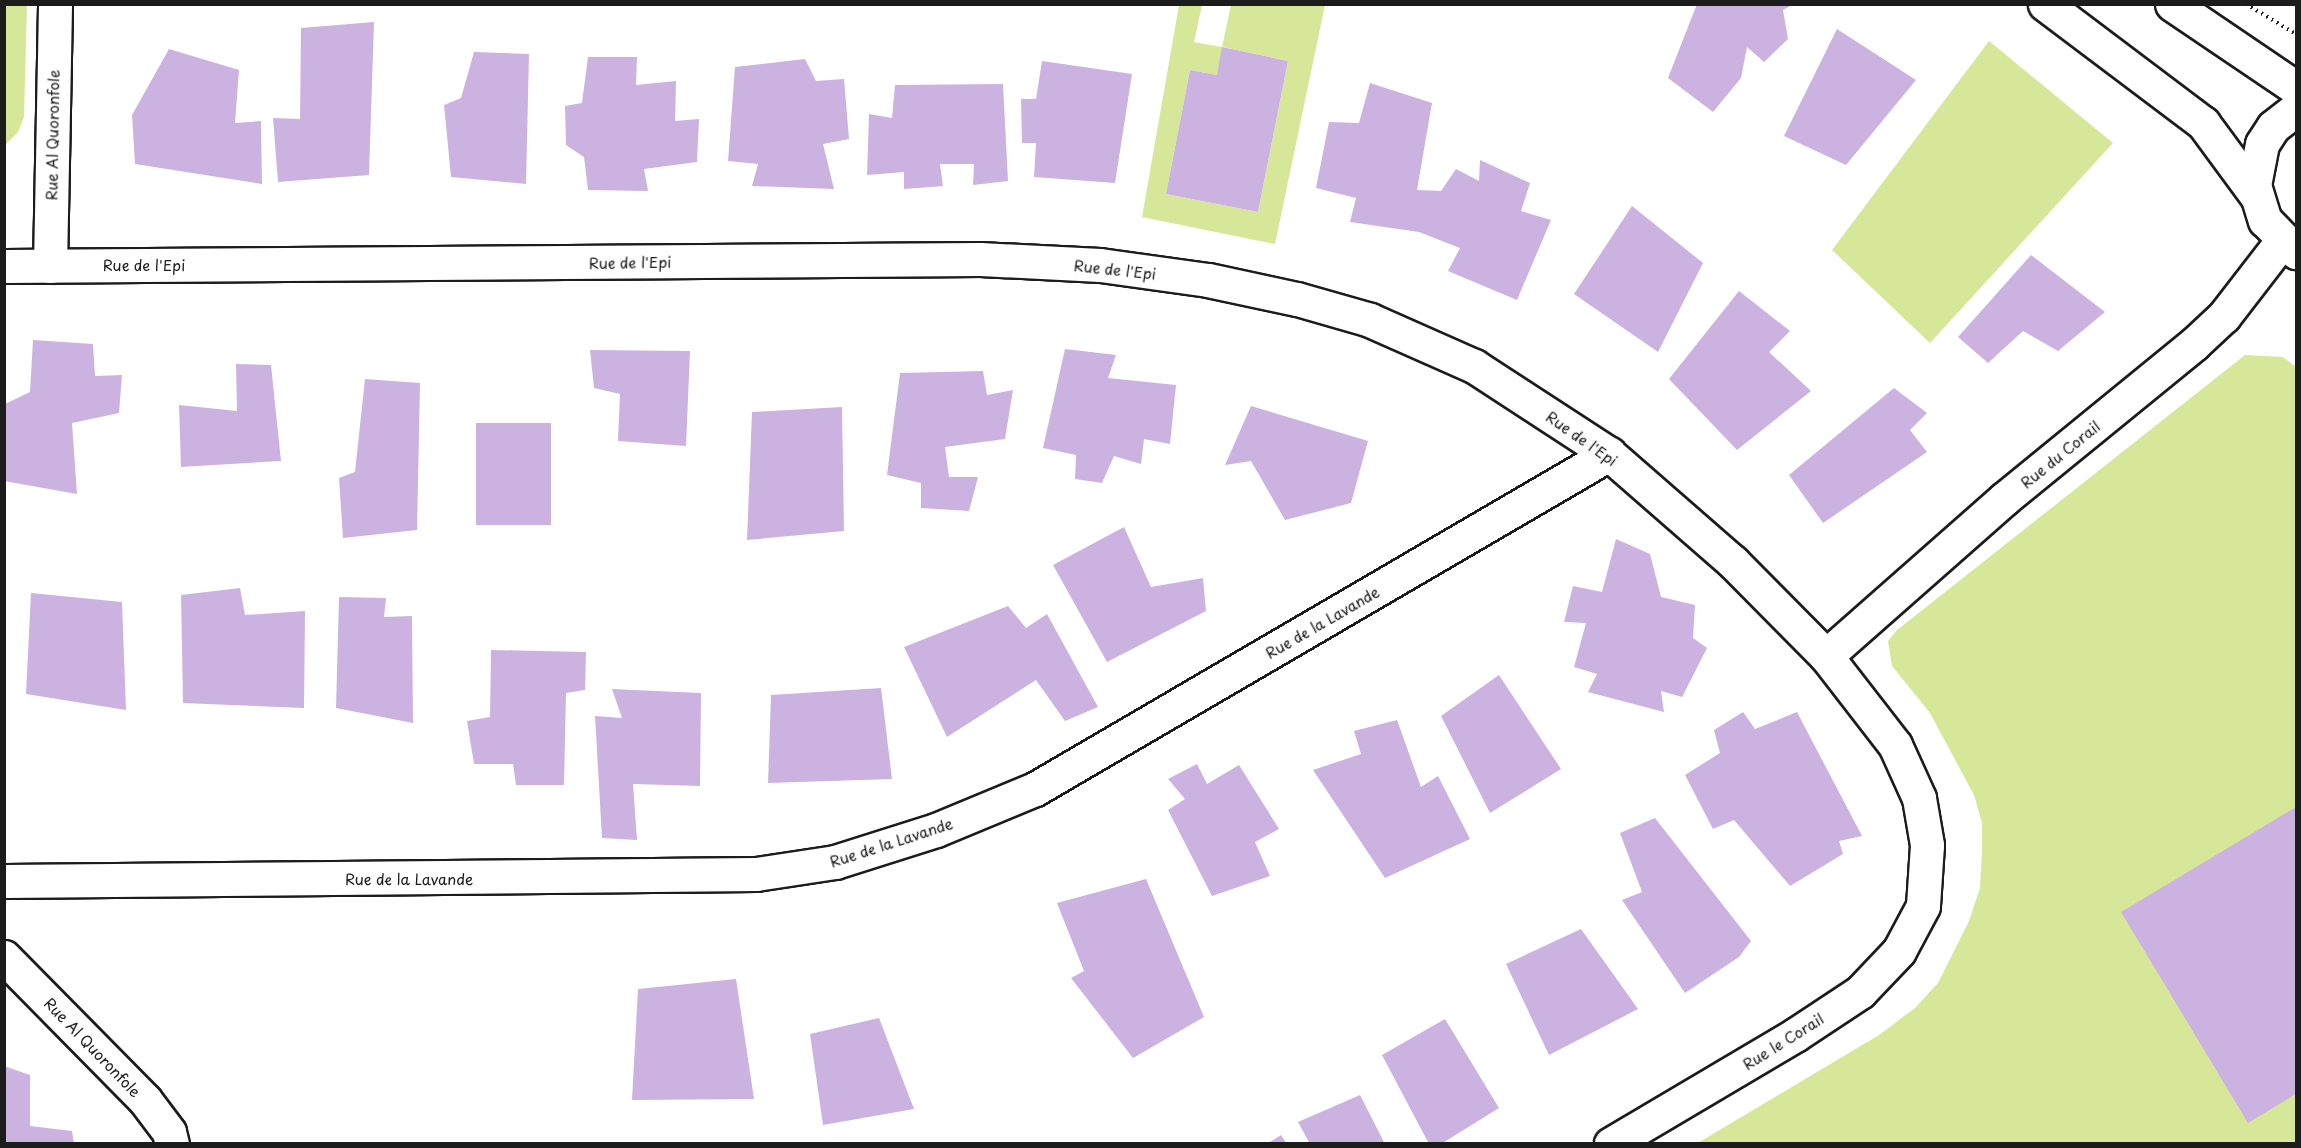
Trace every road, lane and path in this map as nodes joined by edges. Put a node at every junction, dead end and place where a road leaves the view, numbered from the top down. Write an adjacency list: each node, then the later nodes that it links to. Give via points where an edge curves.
1 (55, 4): 11 (street, Rue Al Quoronfole)
2 (2045, 4): 8 (street, via 2203,123)
3 (2172, 4): 6 (street)
4 (2246, 4): 5 (path)
5 (2296, 34)
6 (2296, 88)
7 (2296, 108): 8 (street, via 2273,127 2262,144 2254,175)
8 (2256, 195): 9 (street, via 2265,220)
9 (2289, 246): 13 (street, Rue du Corail, via 2194,344 2004,499)
10 (4, 266): 11 (street, Rue de l'Epi)
11 (50, 266): 12 (street, Rue de l'Epi, via 980,259 1100,265 1208,280 1370,320 1474,366)
12 (1609, 454): 13 (street, Rue de l'Epi, via 1733,562); 14 (street, Rue de la Lavande, via 1035,789 936,831 835,862 756,874)
13 (1826, 656): 15 (street, Rue de l'Epi, via 1895,745 1919,798 1927,846)
14 (4, 881)
15 (1923, 906): 18 (street, Rue le Corail, via 1899,951 1860,992 1795,1035)
16 (4, 957): 17 (street, Rue Al Quoronfole, via 145,1100 169,1132)
17 (172, 1143)
18 (1611, 1143)

